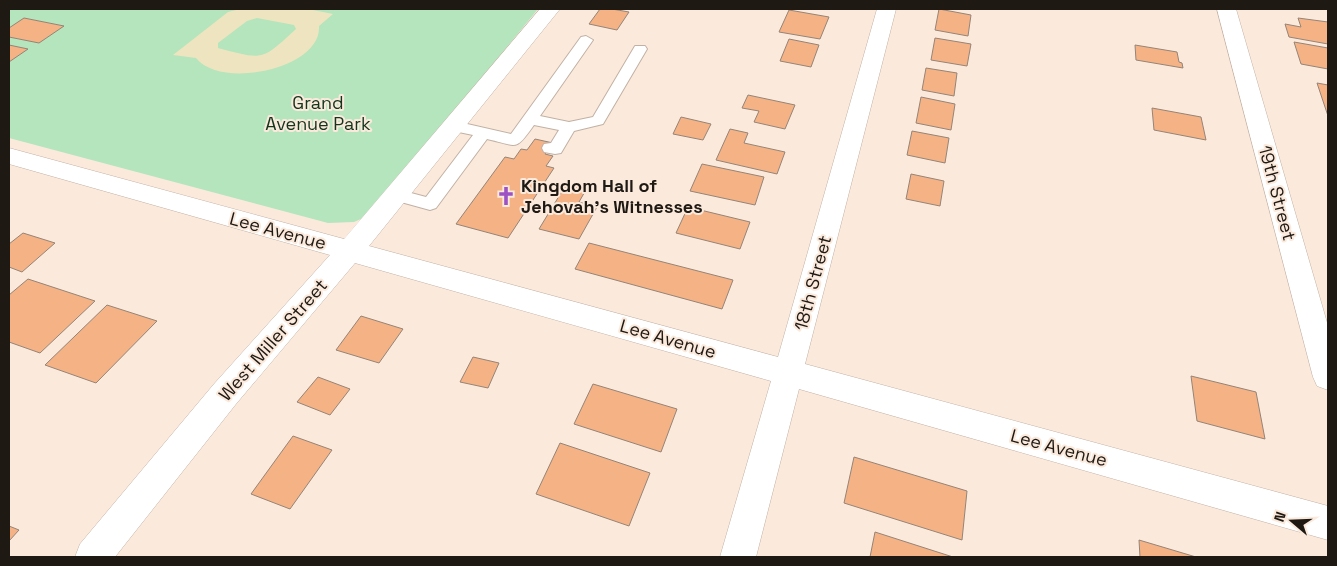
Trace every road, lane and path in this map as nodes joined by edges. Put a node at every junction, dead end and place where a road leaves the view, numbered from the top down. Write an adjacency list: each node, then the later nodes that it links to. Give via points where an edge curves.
1 (550, 9): 7 (street, West Miller Street)
2 (887, 9): 16 (street, 18th Street)
3 (1226, 9): 17 (street, 19th Street)
4 (586, 40): 6 (lane)
5 (640, 49): 8 (lane, via 598,121)
6 (530, 120): 8 (lane); 10 (lane)
7 (454, 126): 9 (lane); 14 (street, West Miller Street)
8 (568, 128): 12 (lane, via 555,149)
9 (484, 132): 10 (lane); 14 (lane, via 430,204)
10 (515, 140): 11 (lane)
11 (532, 144)
12 (550, 148)
13 (9, 156): 15 (street, Lee Avenue)
14 (396, 195): 15 (street, West Miller Street)
15 (350, 250): 16 (street, Lee Avenue); 19 (street, West Miller Street, via 225,394)
16 (788, 373): 18 (street, Lee Avenue); 20 (street, 18th Street)
17 (1328, 377)
18 (1328, 523)
19 (93, 557)
20 (738, 557)

